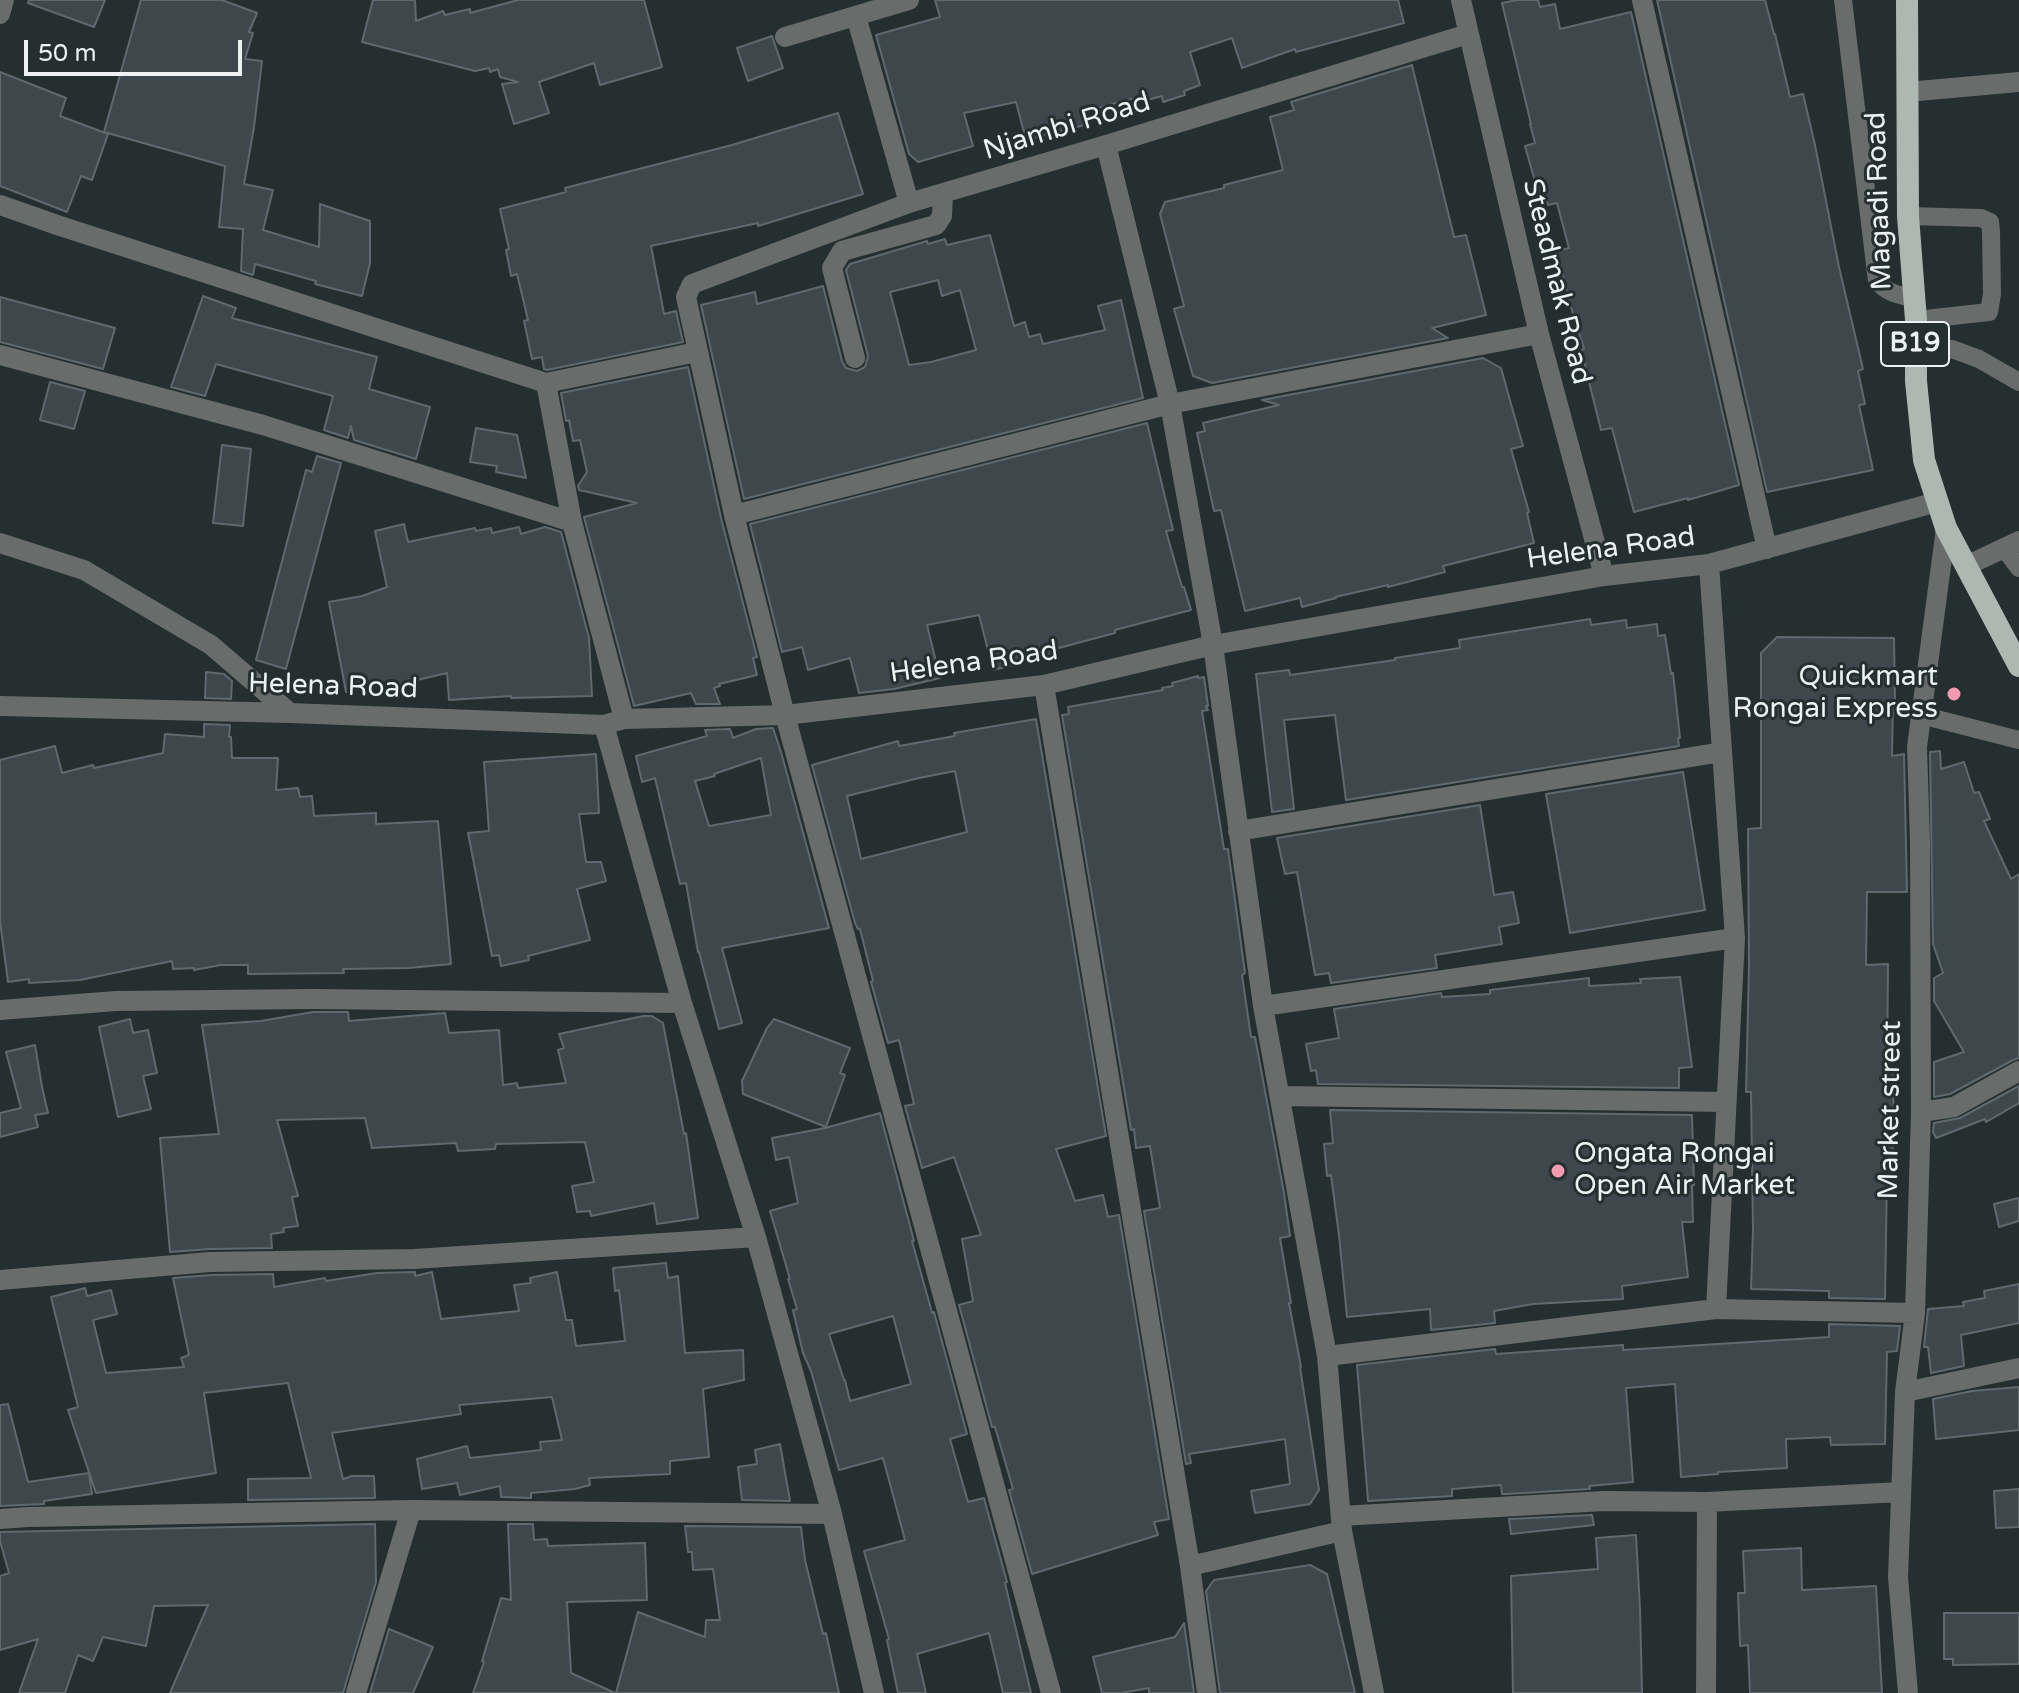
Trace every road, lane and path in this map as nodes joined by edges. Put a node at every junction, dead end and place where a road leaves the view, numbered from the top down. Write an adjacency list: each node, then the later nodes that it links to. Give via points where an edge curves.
1 (4, 0): 7 (street)
2 (909, 0): 8 (street)
3 (1461, 0): 9 (street, Steadmak Road)
4 (1642, 0): 33 (street)
5 (1843, 0): 18 (lane, via 1877,281)
6 (1907, 0): 12 (highway, Magadi Road / B19)
7 (0, 14)
8 (856, 16): 10 (street); 15 (street)
9 (1468, 34): 13 (street, Njambi Road); 19 (street, Steadmak Road)
10 (785, 37)
11 (2019, 82): 12 (street)
12 (1907, 92): 17 (highway, Magadi Road / B19)
13 (1106, 145): 14 (street, Njambi Road); 26 (street)
14 (943, 194): 15 (street, Njambi Road); 23 (street, via 936,225 842,251 832,268)
15 (909, 203): 20 (street, Njambi Road, via 692,284 686,297)
16 (0, 205): 25 (street)
17 (1908, 216): 18 (highway, Magadi Road / B19); 18 (lane, via 1981,218 1990,222 1991,232 1989,312)
18 (1914, 309): 21 (highway, Magadi Road / B19)
19 (1539, 334): 26 (street); 37 (street, Steadmak Road)
20 (697, 352): 25 (street); 28 (street)
21 (1915, 354): 24 (lane, via 1952,349); 27 (highway, Magadi Road / B19, via 1924,460)
22 (0, 355): 29 (street, via 263,425)
23 (855, 358)
24 (2019, 382)
25 (546, 383): 29 (street)
26 (1170, 404): 28 (street); 38 (street)
27 (1937, 502): 30 (highway, Magadi Road / B19); 33 (street, Helena Road)
28 (734, 515): 43 (street)
29 (572, 522): 45 (street)
30 (1946, 528): 35 (highway, Magadi Road / B19); 44 (street, Market street)
31 (0, 543): 42 (street, via 97,577 211,645)
32 (2012, 545): 35 (street); 36 (lane)
33 (1767, 549): 34 (street, Helena Road)
34 (1709, 564): 37 (street, Helena Road); 47 (street)
35 (1966, 566): 39 (highway, Magadi Road / B19)
36 (2019, 568)
37 (1604, 576): 38 (street, Helena Road)
38 (1213, 645): 40 (street, Helena Road); 48 (street)
39 (2019, 666)
40 (1044, 685): 43 (street, Helena Road); 70 (street)
41 (0, 706): 42 (street, Helena Road)
42 (290, 713): 45 (street, Helena Road)
43 (785, 715): 45 (street, Helena Road); 73 (street)
44 (1921, 715): 46 (lane); 56 (street, Market street)
45 (614, 722): 50 (street)
46 (2019, 740)
47 (1722, 752): 48 (street); 49 (street)
48 (1238, 831): 51 (street)
49 (1735, 938): 51 (street); 55 (street)
50 (682, 1003): 52 (street, via 268,999 116,1001); 57 (street)
51 (1263, 1006): 54 (street)
52 (0, 1010)
53 (2019, 1071): 56 (street, via 1954,1107)
54 (1280, 1096): 55 (street); 61 (street)
55 (1726, 1102): 59 (street)
56 (1921, 1112): 60 (street, Market street)
57 (756, 1237): 58 (street, via 414,1259 210,1262); 67 (street)
58 (0, 1280)
59 (1716, 1309): 60 (street); 61 (street)
60 (1915, 1313): 63 (street, Market street)
61 (1327, 1356): 69 (street)
62 (2019, 1368): 63 (street)
63 (1905, 1392): 64 (street, Market street)
64 (1901, 1492): 65 (street); 77 (street, Market street, via 1898,1577)
65 (1707, 1502): 69 (street, via 1604,1501); 76 (street)
66 (411, 1510): 67 (street); 68 (street); 71 (street)
67 (832, 1514): 72 (street)
68 (0, 1519)
69 (1342, 1524): 70 (street); 75 (street)
70 (1190, 1566): 74 (street)
71 (356, 1693)
72 (874, 1693)
73 (1051, 1693)
74 (1207, 1693)
75 (1374, 1693)
76 (1706, 1693)
77 (1908, 1693)

